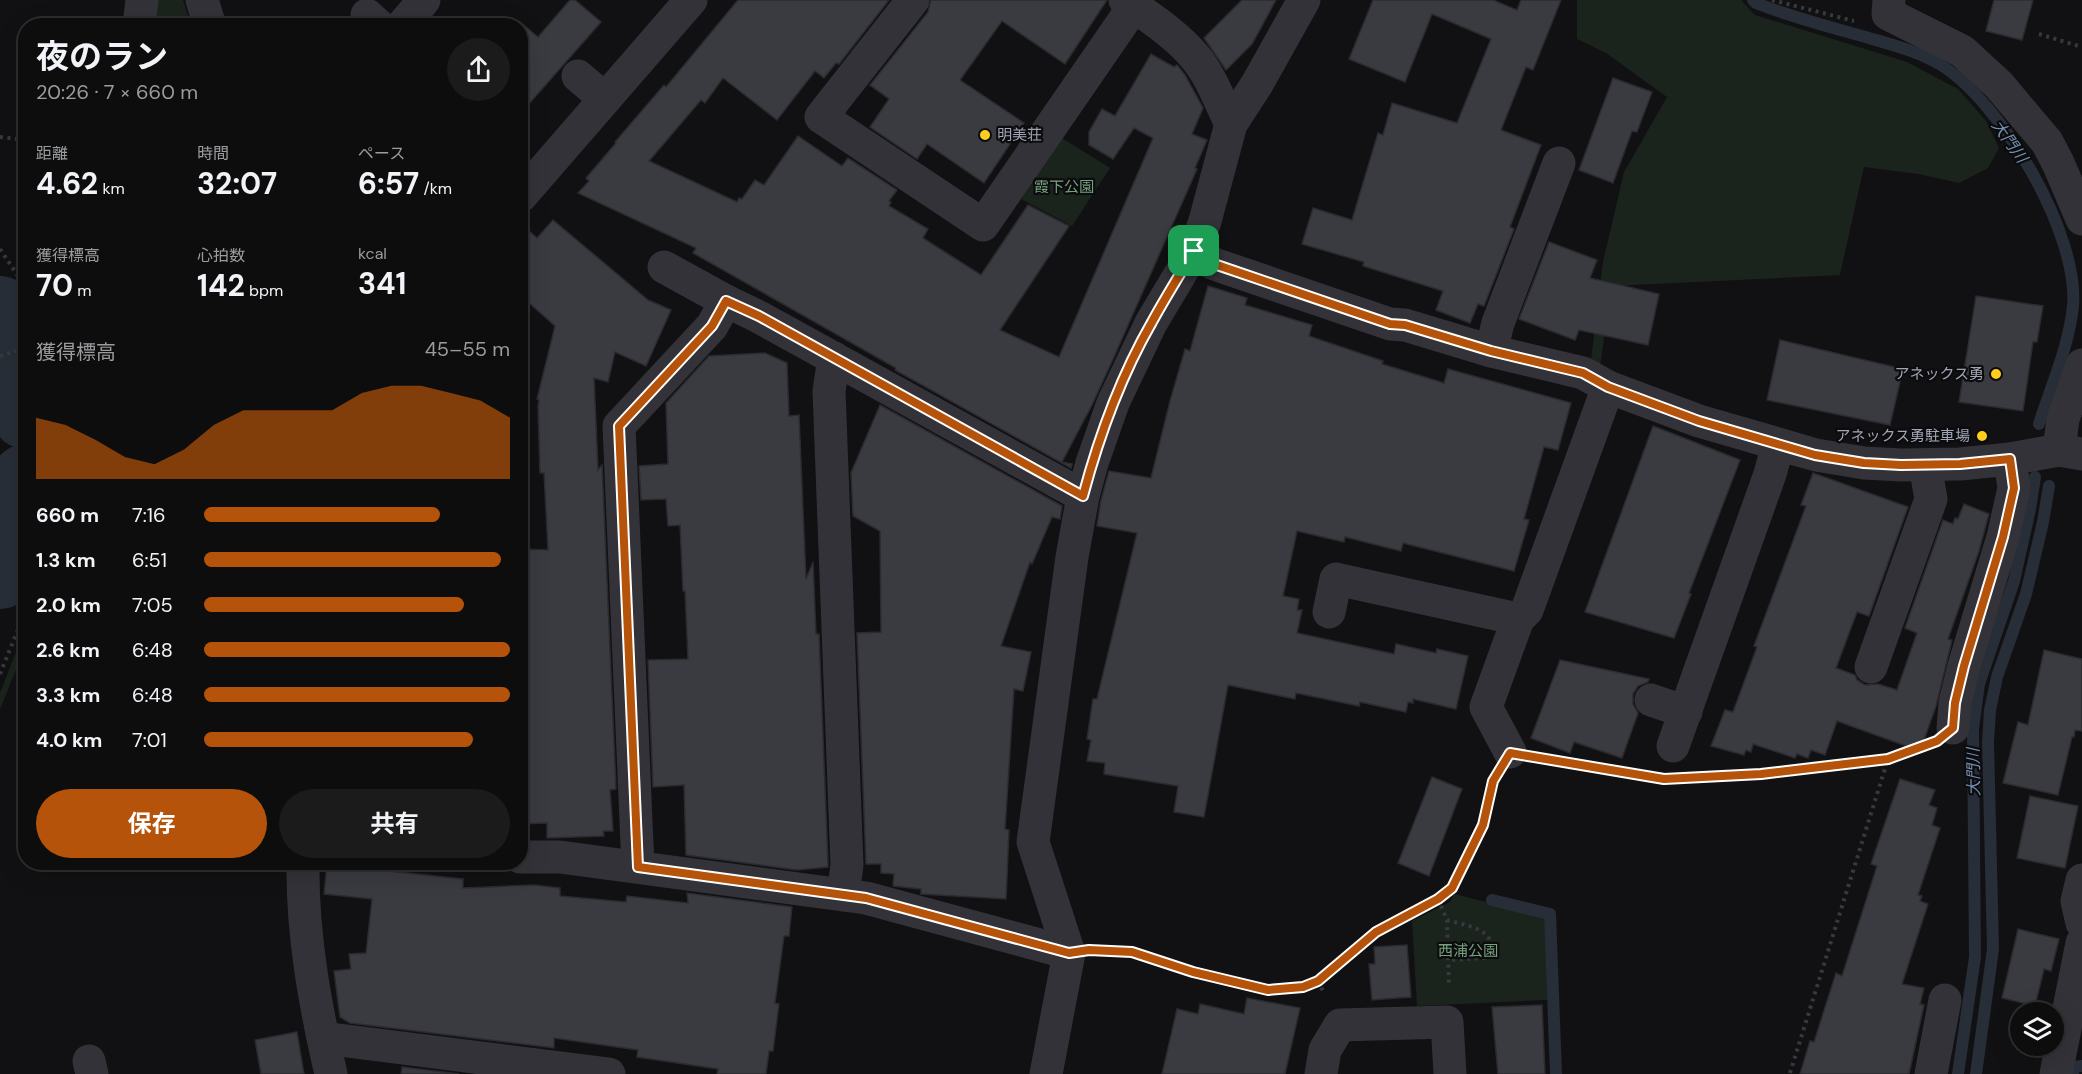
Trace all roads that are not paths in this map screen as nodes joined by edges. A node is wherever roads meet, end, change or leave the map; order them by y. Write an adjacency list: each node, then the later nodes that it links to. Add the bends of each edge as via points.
1 (142, 0): 9 (street)
2 (202, 0): 10 (street)
3 (424, 0): 11 (street)
4 (691, 0): 13 (street)
5 (913, 0): 7 (street, via 821,117 983,225)
6 (1304, 0): 14 (street)
7 (1130, 3): 14 (street, via 1196,58)
8 (1888, 7): 17 (street, via 1962,51 1999,85 2047,142)
9 (140, 18)
10 (208, 18)
11 (409, 18)
12 (578, 76): 13 (street)
13 (605, 99): 16 (street)
14 (1231, 124): 18 (street)
15 (1559, 163): 21 (street, via 1554,206 1498,323)
16 (528, 188)
17 (2082, 219)
18 (1194, 251): 21 (street, via 1214,264 1339,308); 29 (street, via 1151,323 1113,403)
19 (664, 267): 20 (street)
20 (726, 301): 22 (street); 39 (street, via 712,326 619,426)
21 (1491, 351): 24 (street, via 1583,373)
22 (834, 358): 29 (street); 42 (street, via 829,391 847,865)
23 (2082, 365): 26 (street, via 2063,420)
24 (1608, 387): 25 (street); 31 (street, via 1527,610)
25 (1778, 445): 28 (street, via 1864,463); 34 (street)
26 (2071, 452): 27 (street)
27 (2010, 459): 28 (street); 35 (street, via 2012,498 1964,666)
28 (1926, 465): 32 (street, via 1931,499)
29 (1083, 496): 45 (street, via 1033,842)
30 (1329, 612): 31 (street, via 1336,579)
31 (1518, 618): 37 (street, via 1486,706)
32 (1871, 667)
33 (1651, 700): 34 (street)
34 (1686, 712): 36 (street)
35 (1953, 728)
36 (1673, 746)
37 (1510, 753)
38 (528, 857): 39 (street)
39 (638, 867): 42 (street)
40 (303, 870): 47 (street, via 307,938)
41 (2082, 880): 43 (street, via 2078,901)
42 (843, 895): 45 (street)
43 (2082, 923)
44 (2082, 943): 54 (street)
45 (1069, 953): 50 (street)
46 (1945, 1000): 53 (street)
47 (323, 1038): 48 (street); 49 (street)
48 (332, 1074)
49 (608, 1074)
50 (1046, 1074)
51 (1321, 1074): 52 (street, via 1334,1013 1447,1022)
52 (1450, 1074)
53 (1931, 1074)
54 (2056, 1074)

